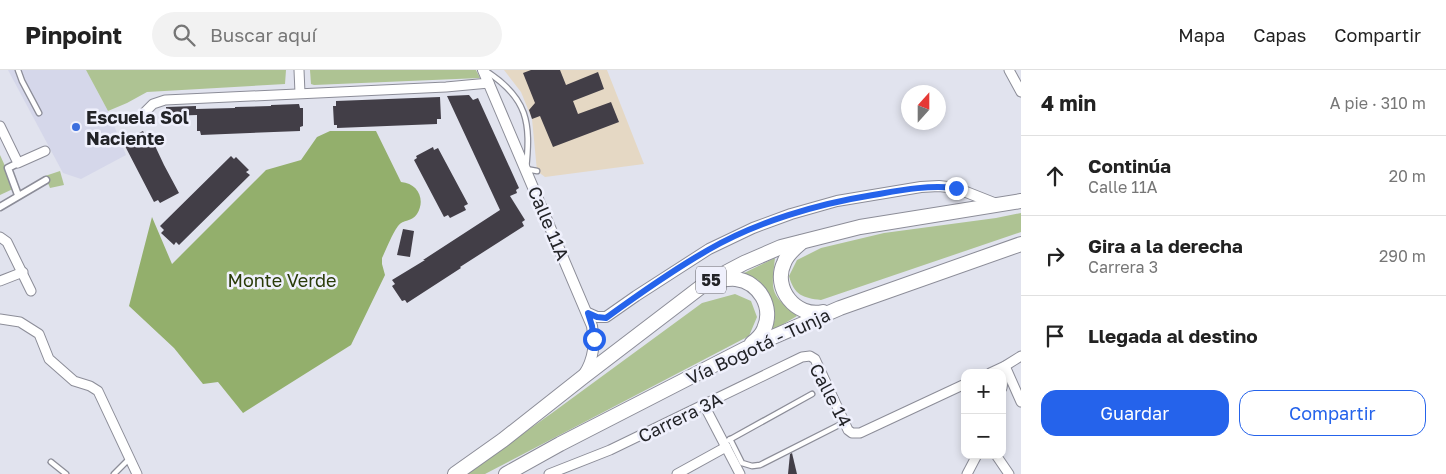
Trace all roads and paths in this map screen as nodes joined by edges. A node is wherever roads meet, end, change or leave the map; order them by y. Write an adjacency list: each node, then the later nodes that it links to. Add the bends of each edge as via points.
1 (18, 70): 8 (lane)
2 (299, 70): 7 (street)
3 (484, 70): 5 (street, Calle 11A); 14 (lane, via 507,85 524,112 528,148)
4 (1009, 70): 6 (street)
5 (489, 83): 7 (street); 14 (street, Calle 11A)
6 (1021, 92)
7 (300, 93): 9 (street, via 183,103 165,100 153,104)
8 (39, 113)
9 (144, 113)
10 (0, 126): 11 (street)
11 (3, 141): 13 (street)
12 (45, 151): 13 (street)
13 (18, 163): 17 (street, via 8,168)
14 (526, 170): 15 (lane); 29 (street, Calle 11A)
15 (537, 171)
16 (46, 180): 17 (street)
17 (18, 195): 20 (street)
18 (1021, 201): 19 (highway, 55)
19 (999, 205): 22 (highway, 55, via 868,226); 29 (street, via 956,188 939,186 837,201 753,228 708,249 606,318)
20 (0, 207)
21 (2, 241): 24 (street)
22 (802, 242): 26 (highway, 55, via 781,247); 28 (highway, via 791,252 780,275 787,298 808,312)
23 (1021, 244): 28 (highway, Vía Bogotá - Tunja)
24 (22, 272): 25 (street); 27 (street)
25 (0, 281)
26 (706, 283): 31 (highway, via 735,278 759,290 766,302 768,316 764,329); 37 (highway, 55)
27 (32, 291)
28 (840, 308): 31 (highway, Vía Bogotá - Tunja)
29 (588, 313): 37 (street, Calle 11A, via 593,353)
30 (0, 319): 44 (street, via 20,322 39,334 49,359 74,381 98,391)
31 (745, 349): 52 (highway, Vía Bogotá - Tunja)
32 (810, 356): 41 (street, Carrera 3A); 42 (street, Calle 14, via 815,360)
33 (1021, 356): 34 (street)
34 (1005, 366): 35 (street); 36 (street); 40 (street)
35 (999, 369)
36 (1005, 369)
37 (583, 377): 51 (highway, 55)
38 (961, 386): 42 (street, Calle 14, via 860,433 852,433)
39 (812, 394): 43 (lane)
40 (1021, 402)
41 (704, 405): 43 (street); 53 (street, Carrera 3A, via 610,450)
42 (844, 422): 43 (lane, via 760,465 746,466)
43 (726, 443): 54 (street); 55 (street)
44 (130, 458): 49 (lane); 50 (street)
45 (975, 459): 56 (street)
46 (999, 459): 57 (street)
47 (51, 462): 48 (lane)
48 (66, 474)
49 (114, 474)
50 (137, 474)
51 (455, 474)
52 (506, 474)
53 (549, 474)
54 (677, 474)
55 (740, 474)
56 (967, 474)
57 (1009, 474)

